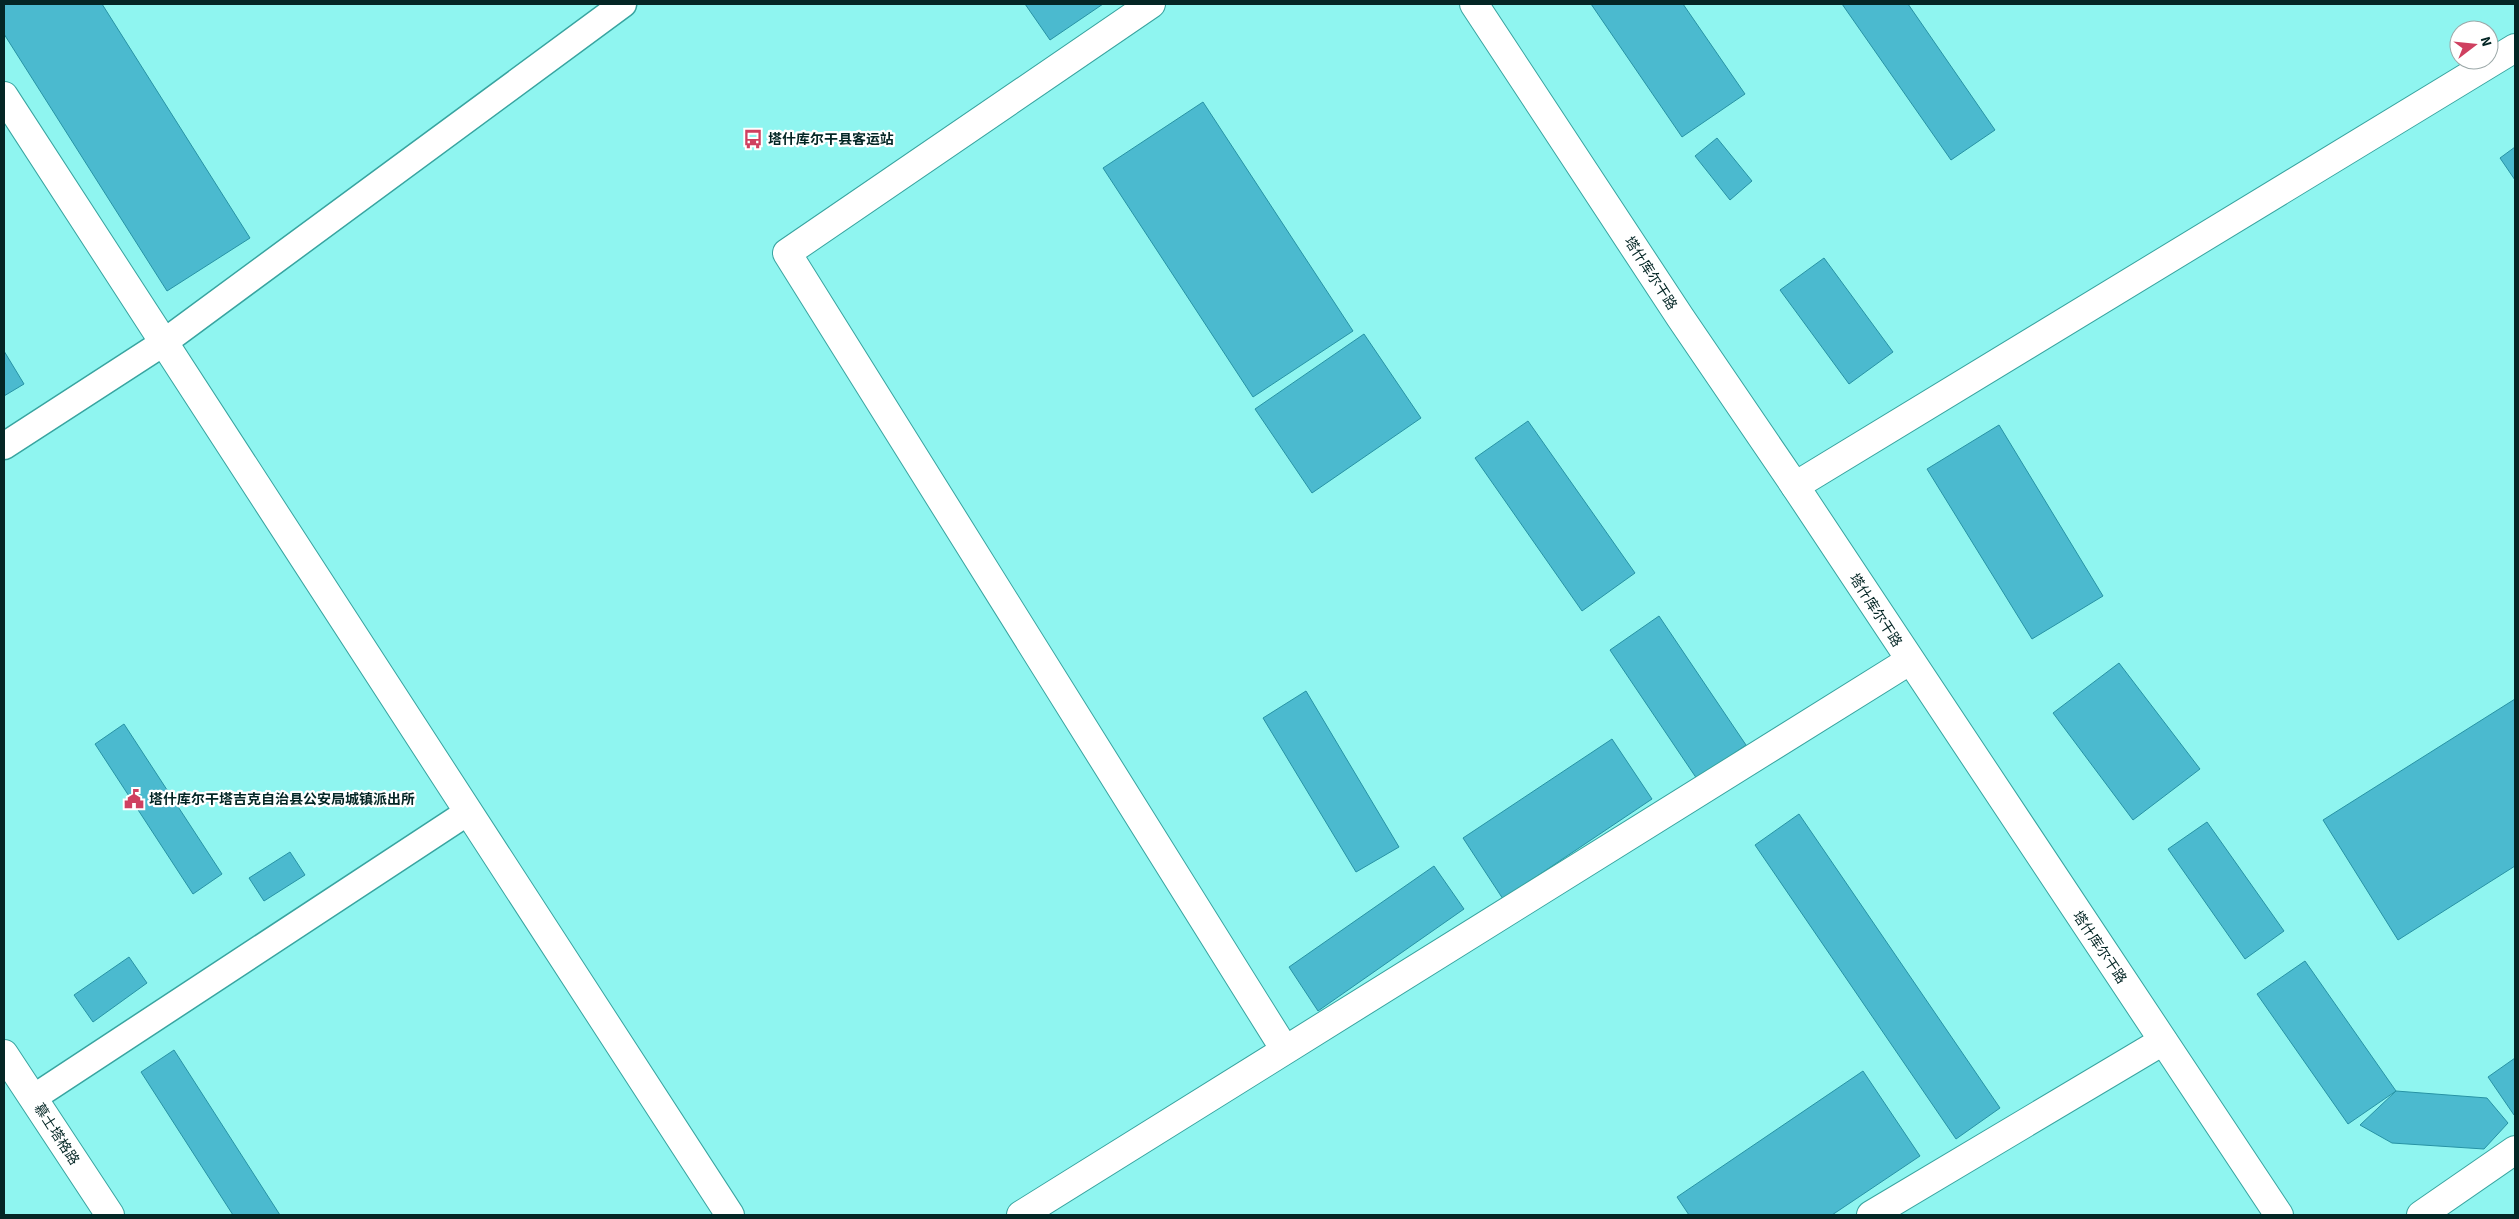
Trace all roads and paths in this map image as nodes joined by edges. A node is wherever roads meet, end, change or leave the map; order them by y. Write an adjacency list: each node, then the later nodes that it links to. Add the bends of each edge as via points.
1 (622, 4): 6 (lane)
2 (1151, 4): 12 (street, via 787,252)
3 (1474, 4): 8 (street, 塔什库尔干路)
4 (2515, 48): 8 (street)
5 (4, 96): 6 (street)
6 (163, 342): 7 (lane); 10 (street)
7 (4, 446)
8 (1795, 486): 9 (street, 塔什库尔干路)
9 (1909, 661): 11 (street, 塔什库尔干路); 12 (street)
10 (468, 812): 14 (lane); 18 (street)
11 (2163, 1042): 20 (street); 21 (street, 塔什库尔干路)
12 (1285, 1050): 19 (street)
13 (4, 1054): 14 (street, 慕士塔格路)
14 (33, 1098): 17 (street, 慕士塔格路)
15 (2515, 1150): 16 (street)
16 (2429, 1210)
17 (110, 1215)
18 (730, 1215)
19 (1021, 1215)
20 (1871, 1215)
21 (2279, 1215)

